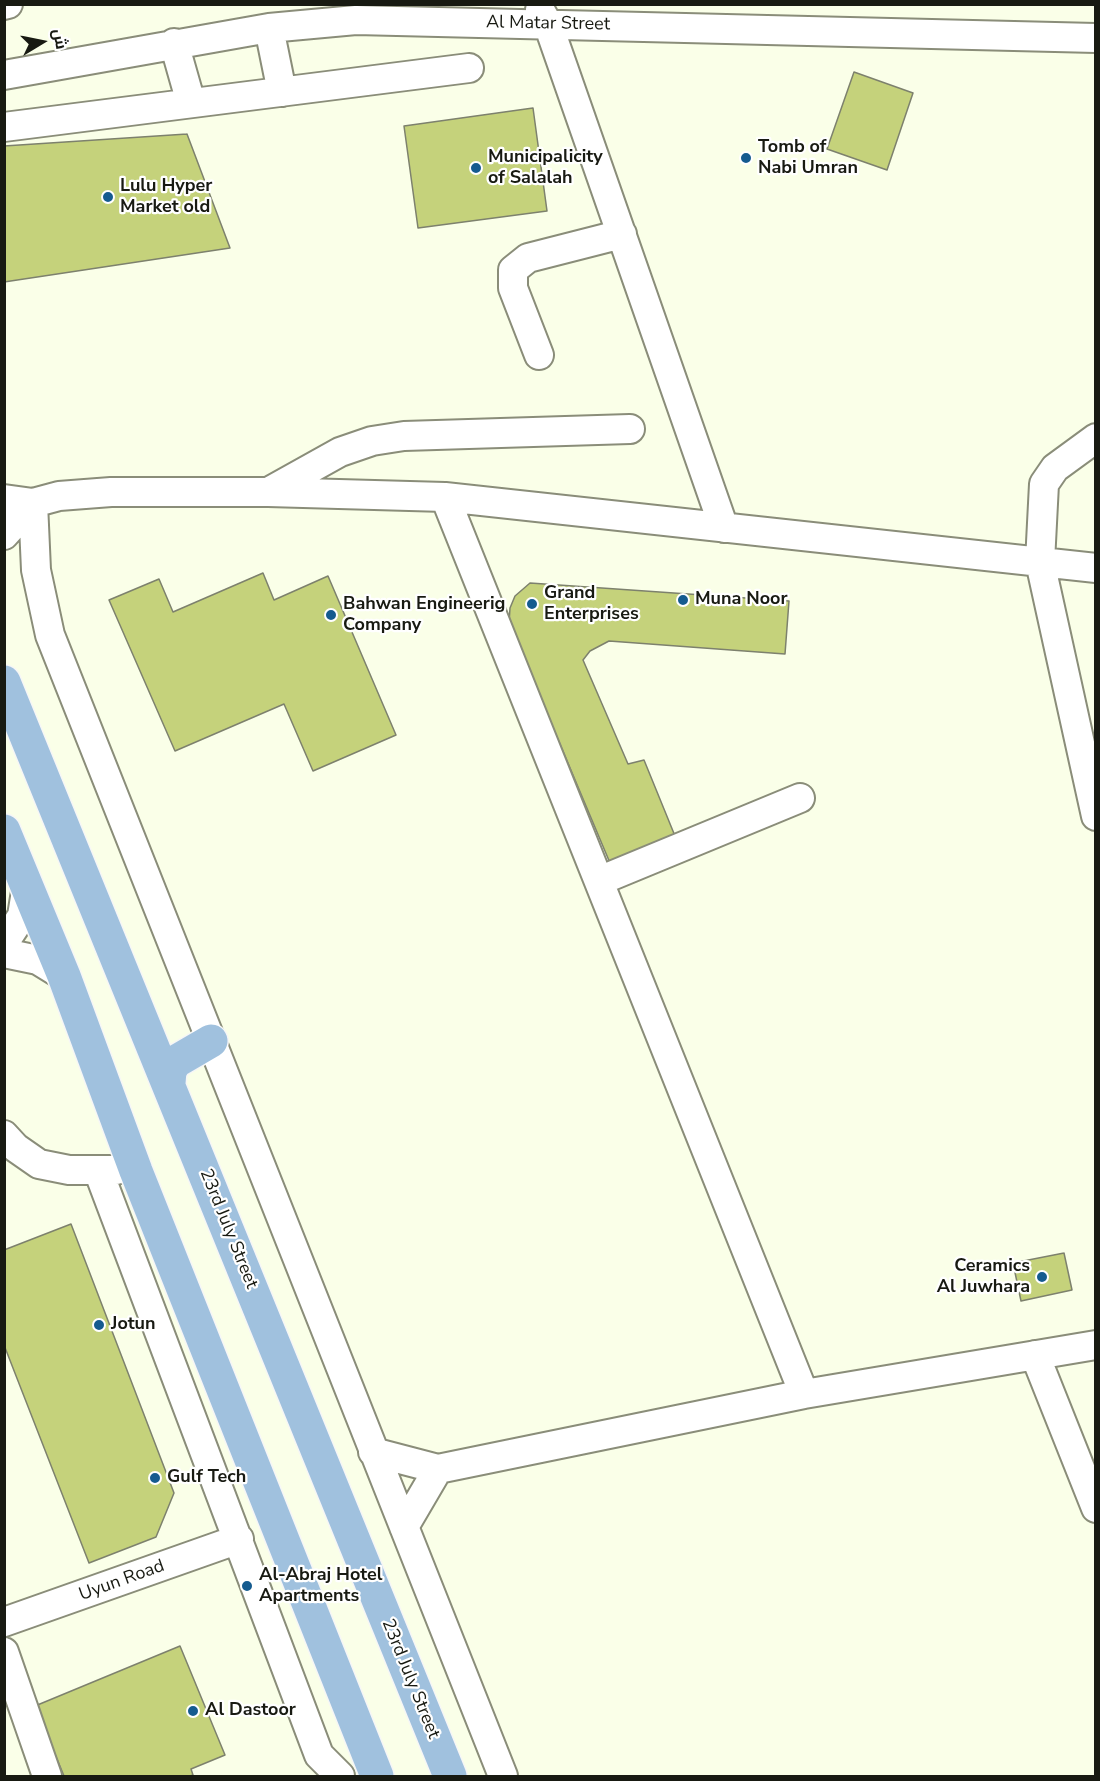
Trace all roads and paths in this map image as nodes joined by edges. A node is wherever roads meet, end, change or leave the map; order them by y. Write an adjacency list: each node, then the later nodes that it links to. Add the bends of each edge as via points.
1 (544, 14): 2 (street, Al Matar Street); 3 (street, Al Matar Street); 10 (street)
2 (269, 27): 4 (street, Al Matar Street); 7 (street)
3 (1095, 38)
4 (174, 43): 6 (street, Al Matar Street); 8 (street)
5 (469, 68): 7 (street)
6 (4, 75)
7 (282, 92): 8 (street)
8 (191, 103): 9 (street)
9 (4, 127)
10 (621, 234): 11 (street, via 528,258 513,270 513,288); 18 (street)
11 (539, 356)
12 (630, 429): 14 (street, via 382,439 340,452)
13 (1095, 438): 20 (street, via 1054,468 1044,484)
14 (268, 492): 15 (street); 17 (street, via 111,492 59,496)
15 (445, 497): 18 (street); 26 (street)
16 (4, 500): 17 (street)
17 (33, 503): 19 (street); 31 (street, via 36,570 50,635)
18 (724, 528): 20 (street)
19 (4, 535)
20 (1040, 562): 21 (street); 24 (street)
21 (1095, 568)
22 (4, 682): 32 (main road, 23rd July Street)
23 (800, 798): 26 (street)
24 (1095, 816)
25 (4, 831): 27 (main road)
26 (599, 881): 38 (street)
27 (27, 885): 28 (street, via 22,916); 30 (main road)
28 (4, 943)
29 (4, 953): 30 (street, via 38,960)
30 (64, 976): 35 (main road)
31 (211, 1041): 32 (main road, via 175,1062); 39 (street)
32 (169, 1083): 49 (main road, 23rd July Street)
33 (4, 1135): 34 (street, via 39,1164)
34 (98, 1170): 35 (street); 43 (street)
35 (136, 1171): 48 (main road)
36 (1095, 1345): 37 (street)
37 (1035, 1355): 38 (street); 41 (street)
38 (804, 1394): 40 (street)
39 (373, 1452): 40 (street); 42 (street)
40 (438, 1469): 42 (street)
41 (1095, 1508)
42 (404, 1527): 50 (street)
43 (239, 1539): 44 (street, Uyun Road); 47 (street, via 319,1755)
44 (4, 1622)
45 (4, 1652): 46 (street)
46 (47, 1776)
47 (340, 1776)
48 (377, 1776)
49 (450, 1776)
50 (503, 1776)

